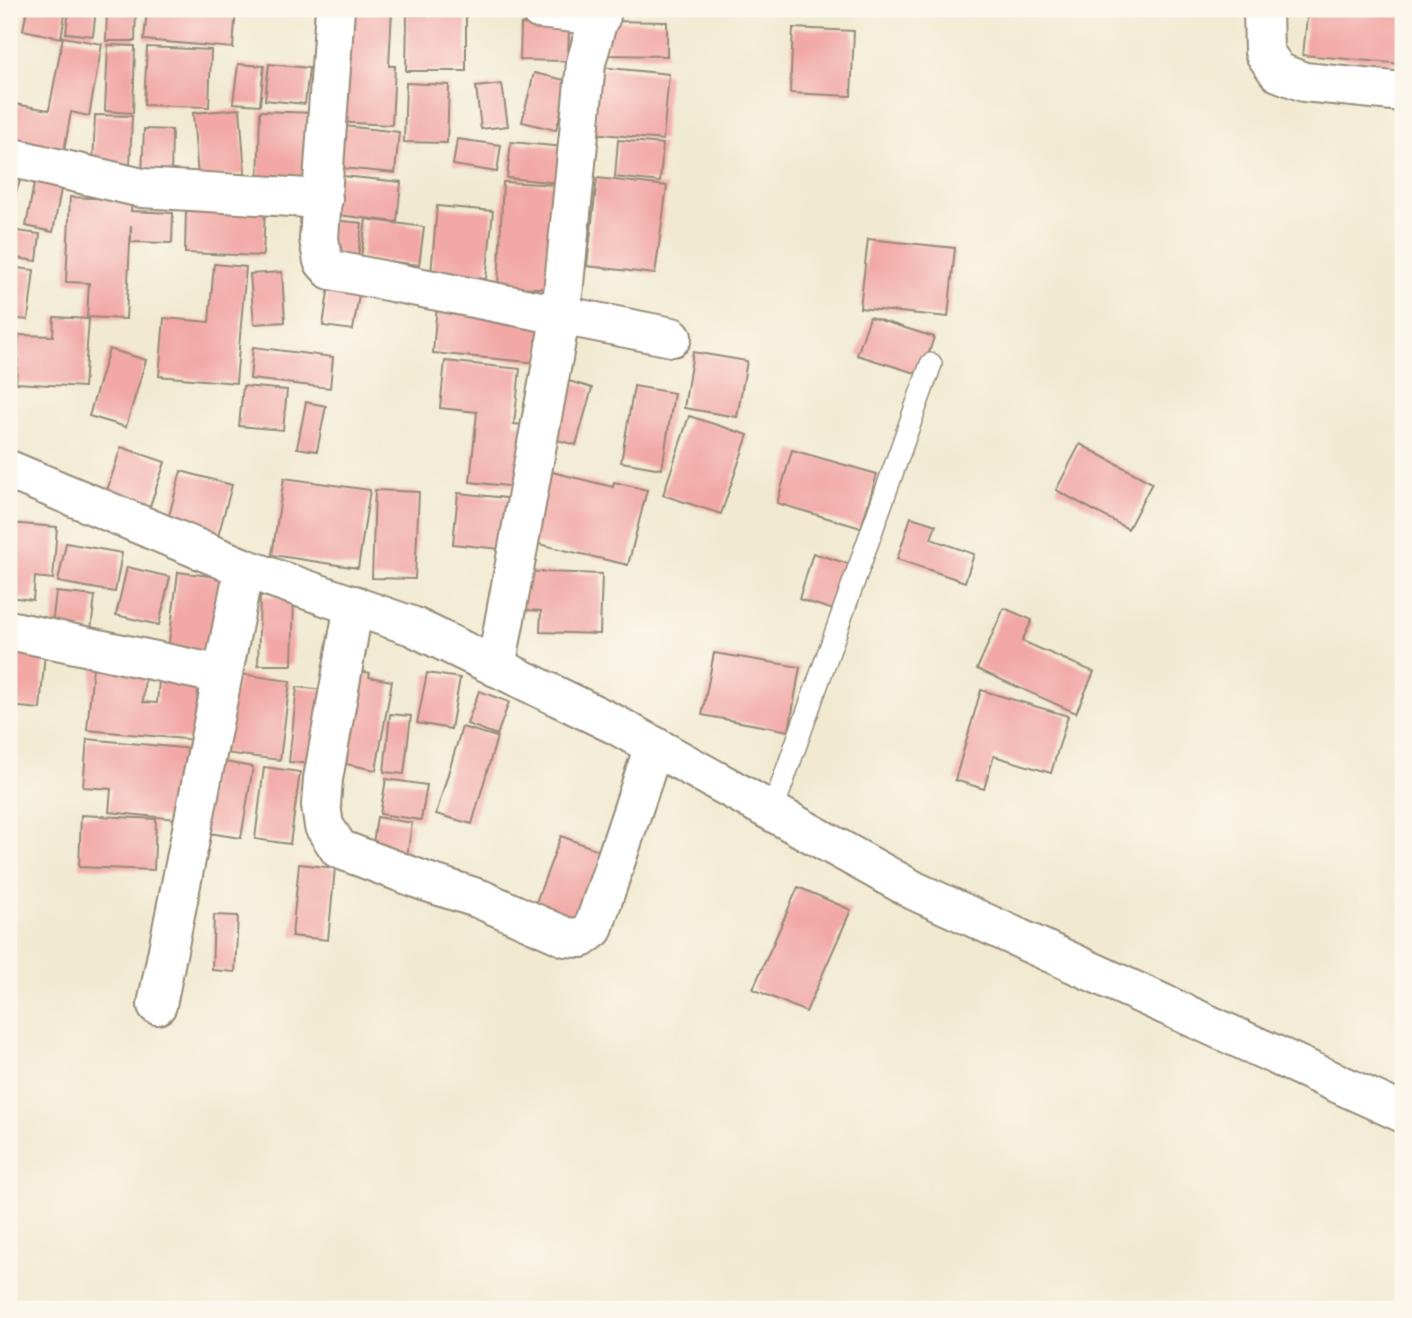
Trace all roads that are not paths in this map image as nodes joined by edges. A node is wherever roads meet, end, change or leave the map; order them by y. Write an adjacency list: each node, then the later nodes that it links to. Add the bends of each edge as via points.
1 (335, 9): 7 (street)
2 (539, 9): 4 (street)
3 (1264, 9): 5 (street, via 1264,52 1278,72 1304,82)
4 (601, 13): 8 (street, via 586,63)
5 (1403, 92)
6 (9, 157): 7 (street, via 142,187)
7 (323, 200): 8 (street, via 320,239 323,261 331,270)
8 (561, 314): 9 (street); 15 (street)
9 (672, 337)
10 (931, 364): 18 (lane)
11 (9, 470): 12 (street)
12 (244, 568): 13 (street); 16 (street)
13 (354, 605): 15 (street, via 412,626); 17 (street, via 321,805 324,826 339,849 480,899 566,937 581,938 593,929)
14 (9, 630): 16 (street)
15 (496, 667): 17 (street)
16 (222, 675): 19 (street)
17 (654, 746): 18 (street)
18 (772, 812): 20 (street, via 915,891)
19 (157, 1005)
20 (1403, 1113)

